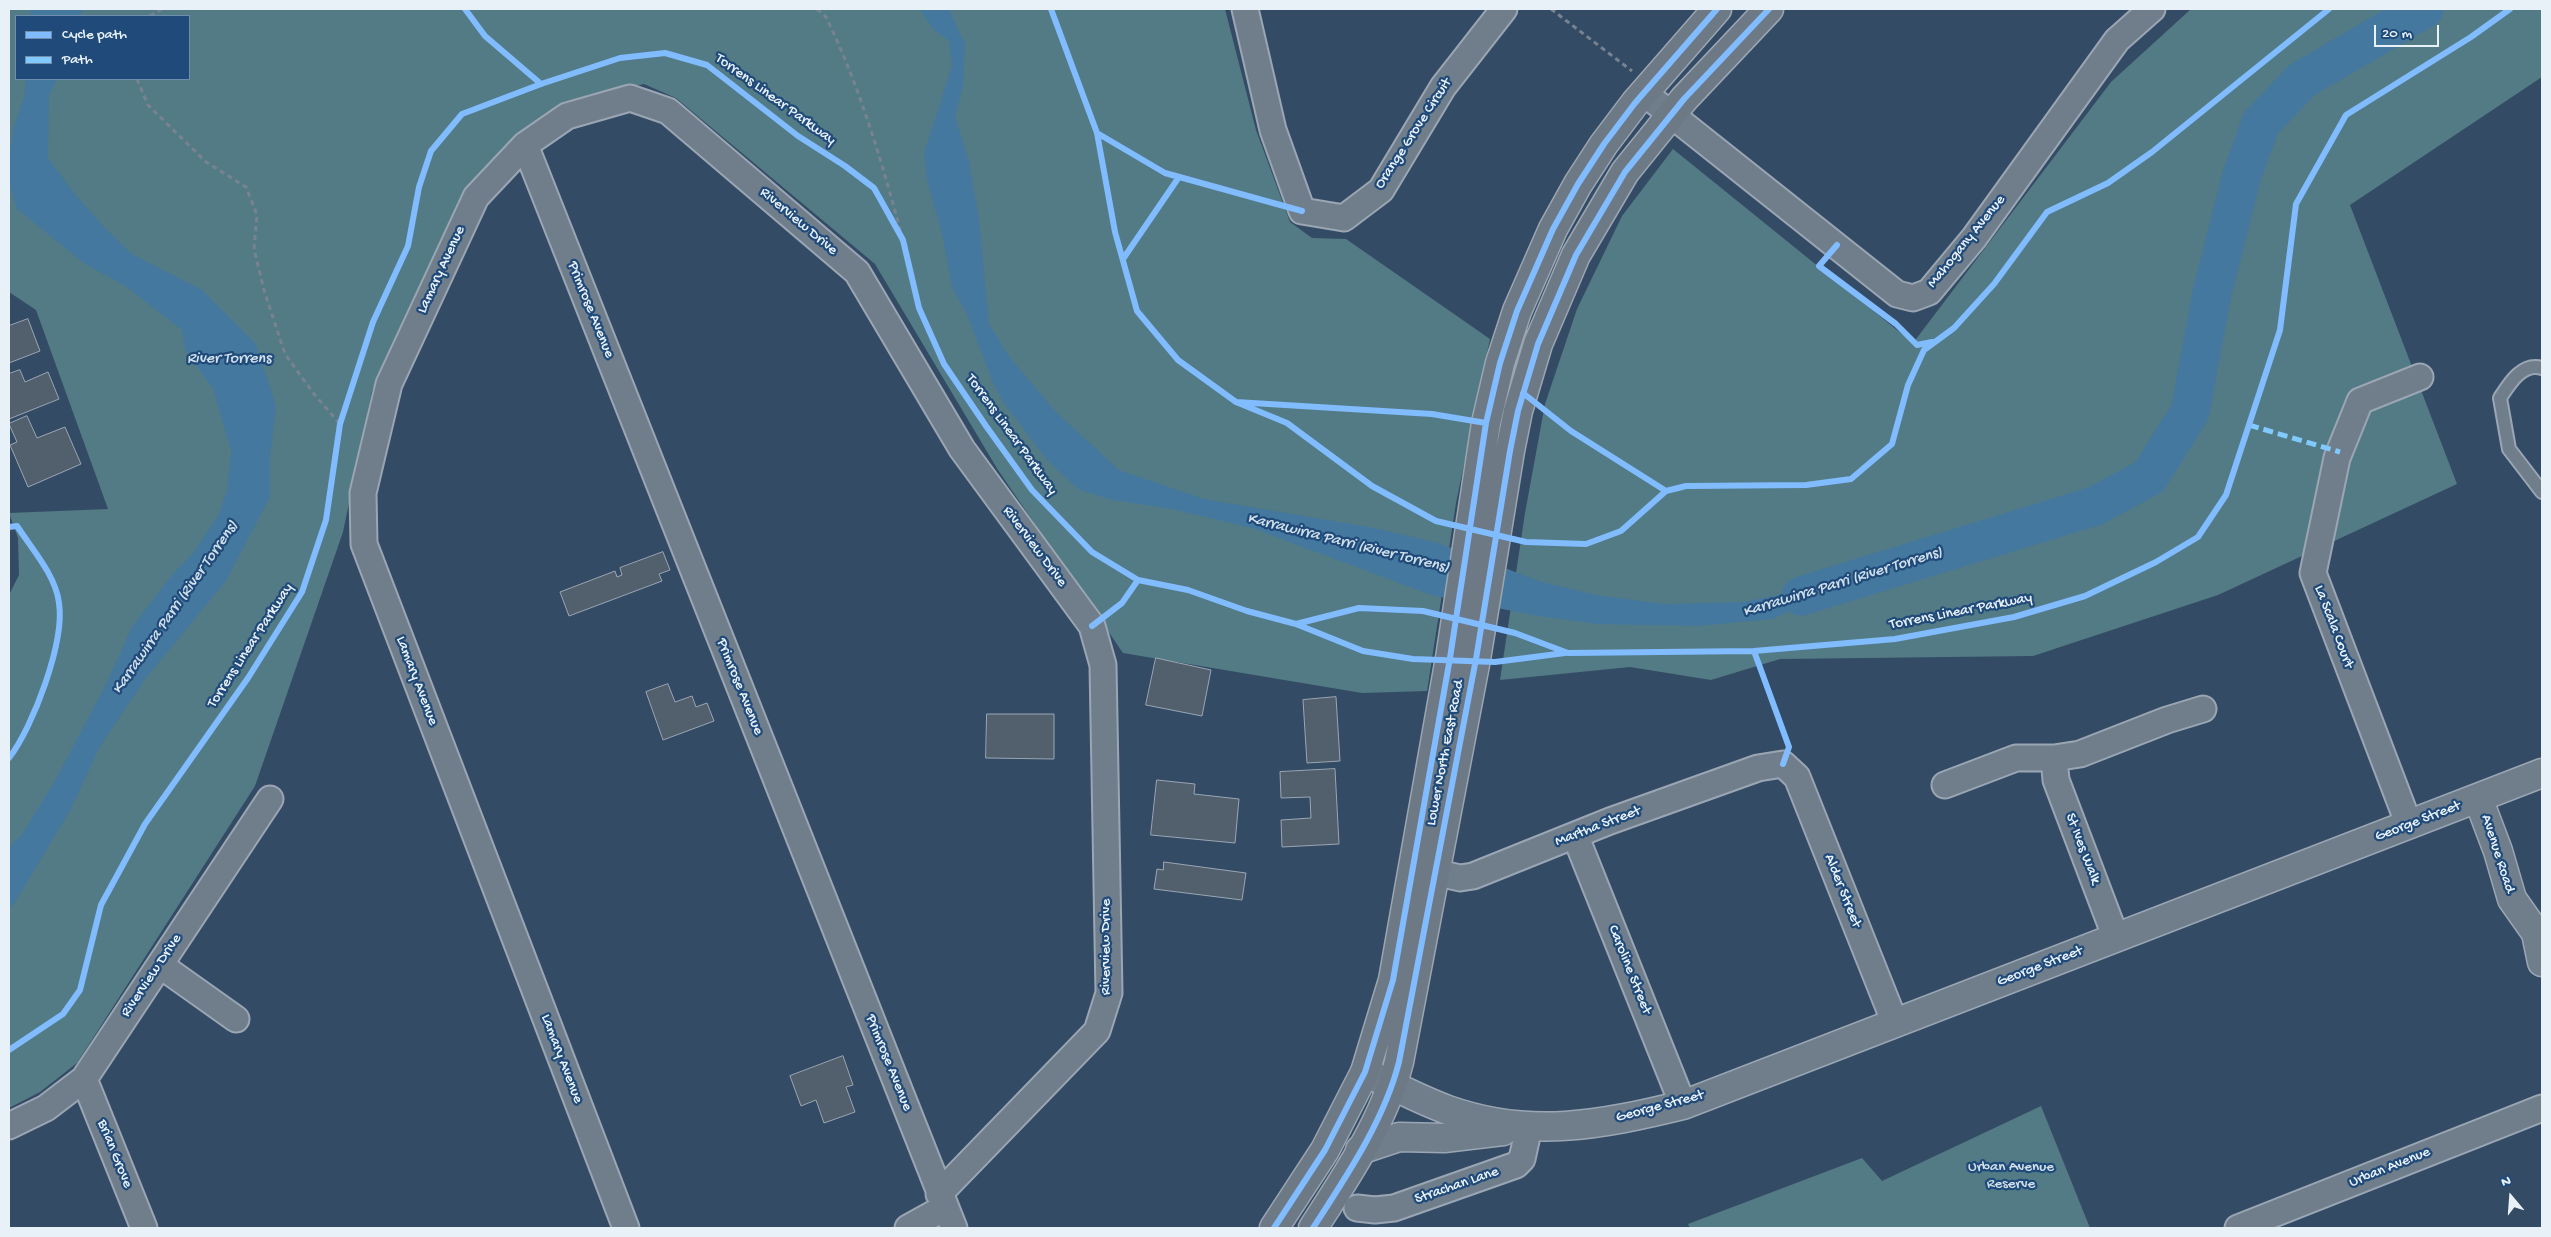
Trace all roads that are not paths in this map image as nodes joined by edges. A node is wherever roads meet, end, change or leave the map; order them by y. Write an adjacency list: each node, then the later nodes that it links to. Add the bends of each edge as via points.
1 (1245, 9): 2 (street, Orange Grove Circuit, via 1273,130 1302,211 1344,218 1381,190 1443,87)
2 (1504, 9)
3 (1717, 9): 6 (main road, Lower North East Road)
4 (1769, 9): 7 (main road, Lower North East Road)
5 (2152, 9): 7 (street, Mahogany Avenue, via 2117,40 1974,238 1929,292 1913,298 1897,294)
6 (1639, 83): 7 (street, Mahogany Avenue); 12 (main road, Lower North East Road, via 1578,184 1534,269 1498,371 1478,480)
7 (1670, 116): 12 (main road, Lower North East Road, via 1609,196 1560,288 1528,374 1503,493)
8 (525, 145): 37 (street, Primrose Avenue); 37 (street, Riverview Drive, via 567,116 630,98 668,111 805,227 857,272 962,449 1092,626 1103,665 1109,992 1097,1031); 39 (street, Lamary Avenue, via 476,198 389,384 363,493 364,544)
9 (2542, 368): 11 (lane, via 2516,374 2500,398 2509,449)
10 (2420, 377): 20 (street, La Scala Court, via 2360,401 2337,458 2313,573)
11 (2542, 492)
12 (1466, 638): 22 (main road, Lower North East Road)
13 (2203, 708): 14 (street, via 2080,754)
14 (2054, 758): 17 (street, via 2016,758); 23 (street, St Ives Walk, via 2056,780)
15 (1784, 764): 21 (street, Martha Street, via 1758,768); 27 (street, Alder Street, via 1797,777)
16 (2542, 773): 18 (street, George Street)
17 (1945, 784)
18 (2478, 798): 20 (street, George Street); 24 (street, Avenue Road, via 2512,899 2536,933)
19 (270, 799): 25 (street, Riverview Drive)
20 (2409, 825): 23 (street, George Street)
21 (1575, 836): 22 (street, Martha Street, via 1466,878); 31 (street, Caroline Street)
22 (1424, 870): 28 (main road, Lower North East Road); 30 (main road, Lower North East Road)
23 (2116, 938): 27 (street, George Street)
24 (2542, 962)
25 (160, 965): 26 (street); 29 (street, Riverview Drive)
26 (236, 1019)
27 (1895, 1023): 31 (street, George Street)
28 (1365, 1072): 30 (street, George Street); 41 (main road, Lower North East Road, via 1325,1150)
29 (84, 1079): 33 (street, Riverview Drive, via 46,1108); 38 (street, Brian Grove)
30 (1393, 1085): 34 (street, George Street, via 1447,1110); 35 (main road, Lower North East Road)
31 (1683, 1105): 34 (street, George Street, via 1597,1124)
32 (2542, 1108): 43 (street, Urban Avenue)
33 (9, 1126)
34 (1529, 1127): 35 (street, George Street, via 1444,1138 1399,1137); 36 (street, Strachan Lane, via 1522,1159 1516,1165 1394,1208)
35 (1360, 1150): 42 (main road, Lower North East Road)
36 (1357, 1208)
37 (946, 1210): 40 (street, Riverview Drive)
38 (144, 1228)
39 (626, 1228)
40 (908, 1228)
41 (1274, 1228)
42 (1313, 1228)
43 (2238, 1228)

